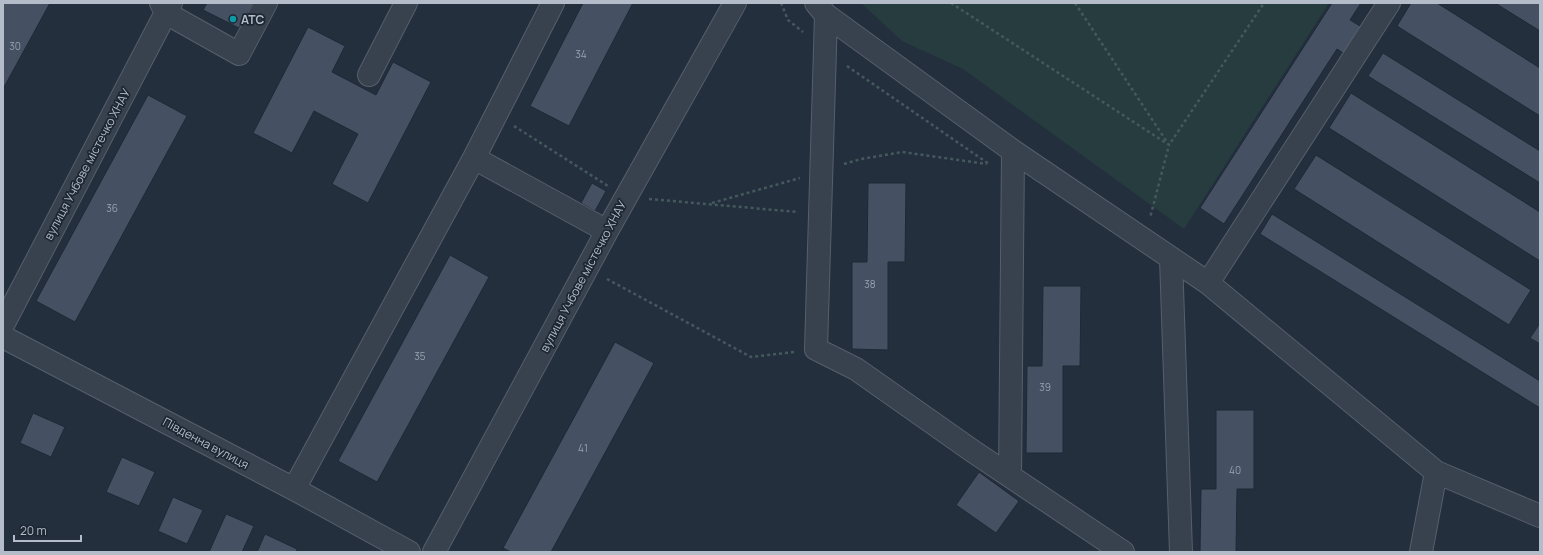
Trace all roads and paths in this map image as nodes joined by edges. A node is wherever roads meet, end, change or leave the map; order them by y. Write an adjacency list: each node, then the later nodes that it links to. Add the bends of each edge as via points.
1 (266, 3): 10 (street, via 239,54)
2 (406, 3): 13 (street)
3 (553, 3): 14 (street)
4 (735, 3): 21 (street, вулиця Учбове містечко ХНАУ)
5 (781, 3): 12 (path, via 788,20)
6 (951, 3): 15 (path)
7 (1075, 3): 15 (path)
8 (1264, 3): 15 (path)
9 (1389, 3): 28 (street)
10 (166, 6): 29 (street, вулиця Учбове містечко ХНАУ)
11 (821, 9): 12 (street); 16 (street)
12 (825, 51): 18 (path); 20 (street)
13 (370, 75)
14 (496, 114): 17 (street); 21 (path)
15 (1169, 145): 25 (path)
16 (1013, 151): 25 (street); 33 (street)
17 (474, 158): 24 (street); 34 (street)
18 (989, 164): 19 (path); 20 (path, via 902,152 862,159)
19 (995, 168)
20 (822, 172): 22 (path); 23 (street)
21 (626, 197): 22 (path); 24 (street, вулиця Учбове містечко ХНАУ)
22 (710, 204): 23 (path)
23 (820, 214): 31 (street)
24 (607, 231): 27 (street, вулиця Учбове містечко ХНАУ)
25 (1144, 240): 26 (street)
26 (1171, 258): 28 (street); 39 (street)
27 (587, 268): 31 (path, via 751,357); 37 (street, вулиця Учбове містечко ХНАУ)
28 (1208, 283): 32 (street)
29 (3, 325)
30 (3, 337): 34 (street, Південна вулиця)
31 (816, 349): 33 (street, via 856,369)
32 (1436, 472): 35 (street); 40 (street)
33 (1010, 476): 38 (street)
34 (294, 489): 36 (street, Південна вулиця)
35 (1540, 516)
36 (409, 552)
37 (434, 552)
38 (1123, 552)
39 (1181, 552)
40 (1421, 552)

